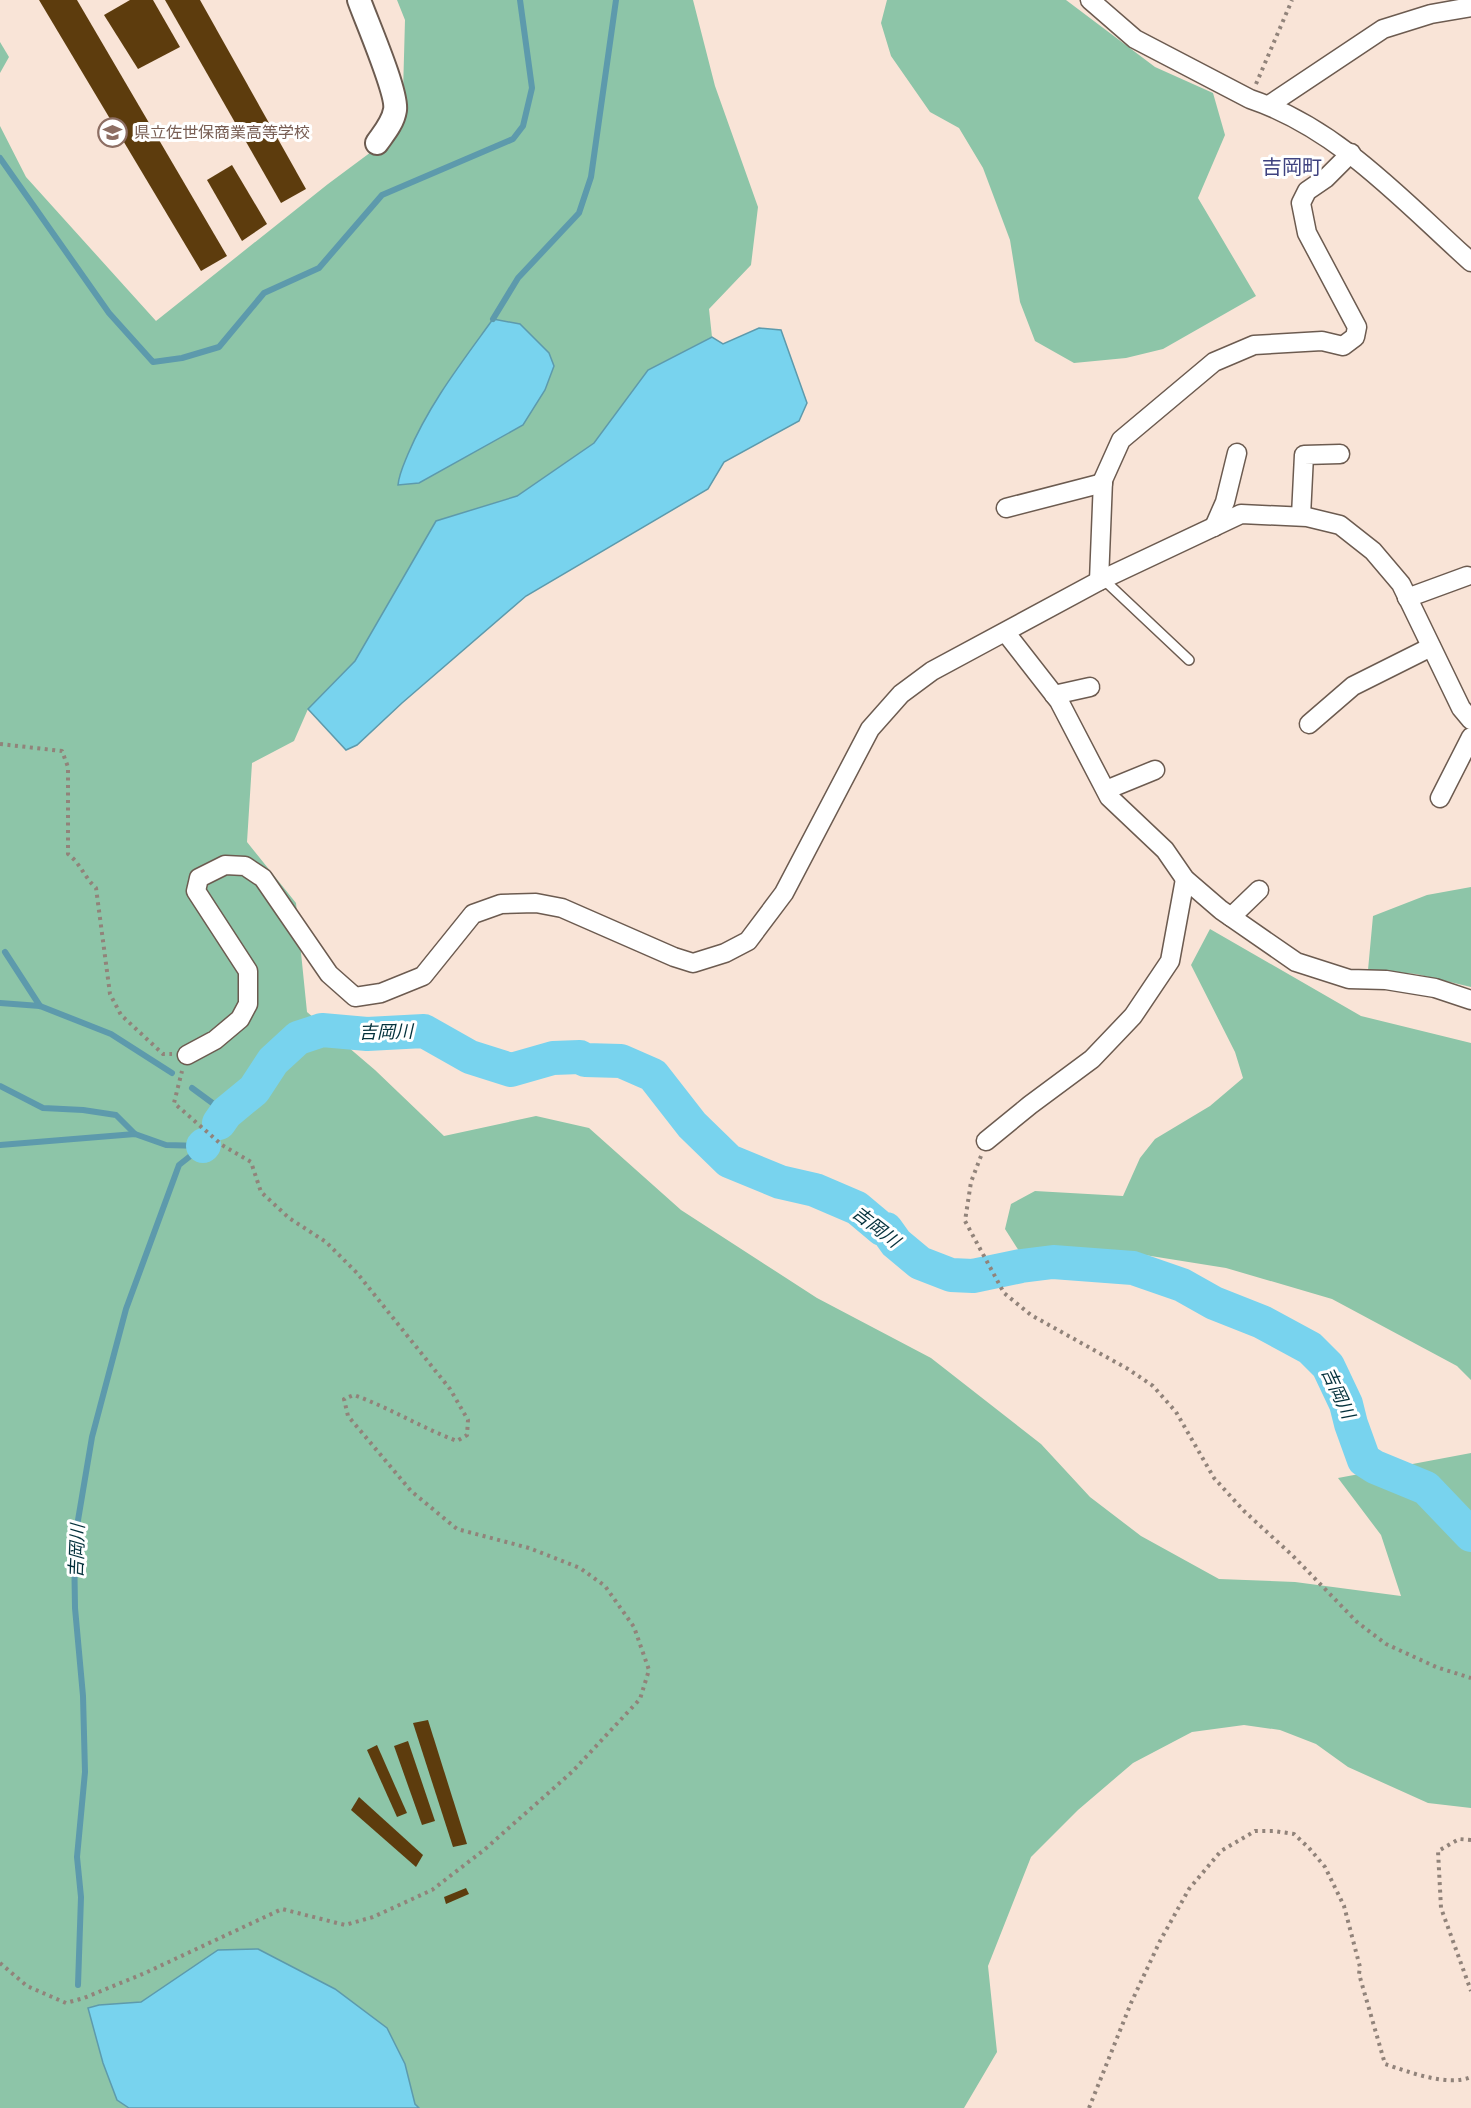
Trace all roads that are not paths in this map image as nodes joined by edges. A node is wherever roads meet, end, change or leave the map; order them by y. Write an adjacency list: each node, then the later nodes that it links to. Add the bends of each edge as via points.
1 (359, 0): 5 (street, via 396,108)
2 (1090, 0): 4 (street, via 1135,39 1250,99)
3 (1471, 7): 4 (street, via 1383,29)
4 (1269, 105): 6 (street)
5 (377, 143)
6 (1351, 153): 7 (street); 10 (street, via 1307,191 1301,203 1307,233 1357,327 1355,337 1343,346 1322,341 1254,345 1214,362 1121,440)
7 (1471, 262)
8 (1237, 453): 13 (street, via 1225,502)
9 (1340, 454): 12 (street, via 1304,455)
10 (1103, 483): 11 (street); 15 (street)
11 (1006, 508)
12 (1301, 516): 13 (street, via 1241,514); 16 (street, via 1340,525 1373,551 1401,584)
13 (1214, 527): 15 (street)
14 (1467, 576): 16 (street)
15 (1101, 580): 17 (street); 19 (lane)
16 (1407, 598): 18 (street)
17 (1006, 633): 21 (street); 32 (street, via 932,671 901,694 870,729 784,893 748,941 725,953 693,963 562,908 536,903 501,904 473,914 423,976 381,993 355,997 329,974 262,878 245,866 225,865 199,878 196,891 248,971 248,1004 240,1019 215,1040)
18 (1431, 647): 22 (street, via 1461,708); 23 (street, via 1353,686)
19 (1189, 660)
20 (1090, 687): 21 (street)
21 (1054, 695): 26 (street)
22 (1471, 720)
23 (1309, 724)
24 (1471, 737): 27 (street)
25 (1155, 770): 26 (street)
26 (1106, 790): 28 (street, via 1165,850)
27 (1440, 798)
28 (1185, 879): 30 (street); 33 (street, via 1170,961 1133,1016 1092,1059)
29 (1259, 890): 30 (street)
30 (1231, 917): 31 (street, via 1296,962 1349,979 1435,988)
31 (1471, 1000)
32 (187, 1055)
33 (986, 1142)

